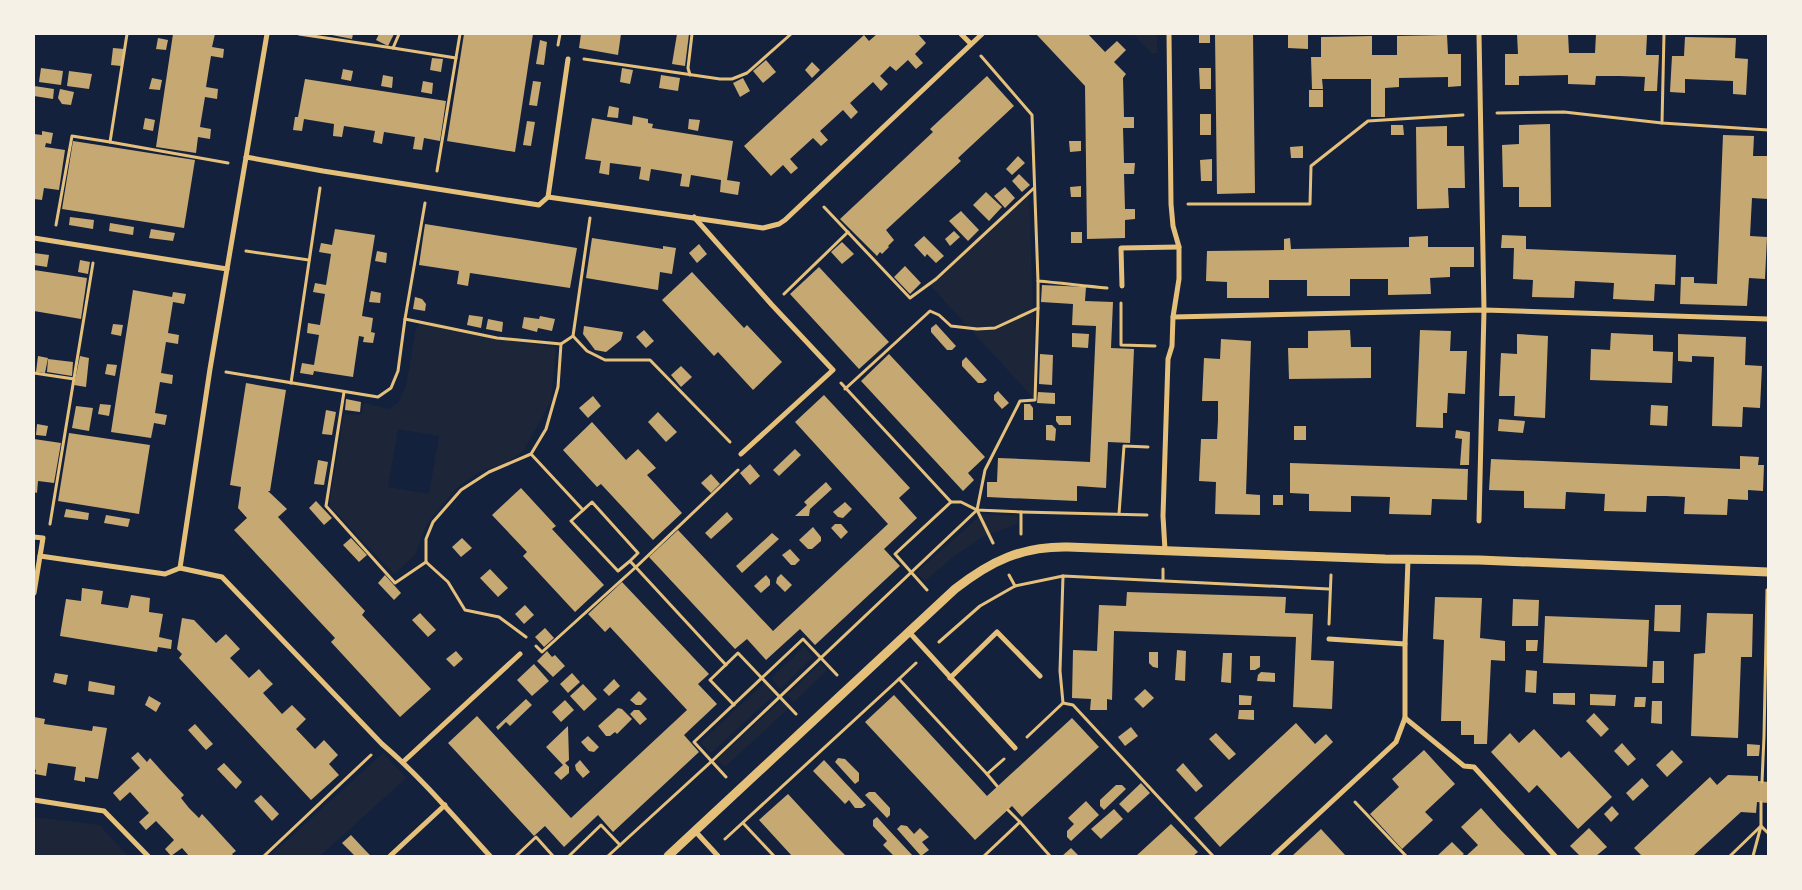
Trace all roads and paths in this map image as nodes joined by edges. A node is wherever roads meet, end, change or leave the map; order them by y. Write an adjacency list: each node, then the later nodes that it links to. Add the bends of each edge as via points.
1 (128, 34): 21 (path)
2 (267, 34): 22 (street)
3 (299, 34): 14 (path)
4 (399, 34): 14 (path)
5 (460, 34): 15 (path)
6 (692, 34): 17 (path)
7 (791, 34): 17 (path, via 746,73 732,79)
8 (961, 34): 13 (street)
9 (982, 34): 13 (street)
10 (1169, 34): 31 (street)
11 (1479, 34): 18 (street)
12 (1664, 34): 19 (path)
13 (970, 44): 26 (path, via 1032,115); 28 (street)
14 (393, 48): 15 (path)
15 (456, 58): 27 (path)
16 (568, 59): 17 (path); 29 (street)
17 (690, 75)
18 (1480, 114): 19 (path, via 1564,112); 31 (path, via 1368,121 1310,166 1310,204); 45 (street)
19 (1662, 123): 20 (path)
20 (1768, 130)
21 (110, 142): 23 (path); 35 (path, via 72,136)
22 (246, 157): 23 (street); 24 (street)
23 (244, 166): 38 (street)
24 (322, 171): 25 (street); 39 (path)
25 (428, 188): 27 (street); 47 (path)
26 (1034, 188): 33 (path, via 936,279 910,298); 41 (path)
27 (434, 189): 29 (street, via 539,205)
28 (812, 194): 32 (street, via 779,224 762,228); 33 (path)
29 (548, 196): 30 (street)
30 (593, 202): 32 (street); 49 (path)
31 (1172, 204): 36 (street, via 1173,226)
32 (694, 216): 43 (street)
33 (848, 232): 43 (path)
34 (34, 238): 35 (street)
35 (54, 241): 37 (street)
36 (1179, 247): 42 (street, via 1121,248); 46 (street, via 1179,279)
37 (96, 248): 40 (street); 54 (path)
38 (230, 249): 39 (path); 40 (street)
39 (309, 260): 55 (path)
40 (227, 269): 52 (street)
41 (1038, 281): 42 (path); 44 (path)
42 (1121, 288): 51 (path, via 1121,345)
43 (772, 305): 59 (street, via 833,370)
44 (1038, 308): 60 (path, via 995,328 977,329 951,326 930,311 845,389); 62 (path, via 1035,400 1020,402 985,470)
45 (1484, 310): 46 (street); 48 (street); 66 (street)
46 (1173, 317): 51 (street)
47 (405, 319): 50 (path, via 497,338); 56 (path, via 398,371 391,388 378,397)
48 (1768, 319)
49 (573, 336): 50 (path); 59 (path, via 587,351 605,360 650,360)
50 (561, 344): 58 (path, via 558,386 546,429)
51 (1172, 346): 57 (street, via 1168,359)
52 (210, 369): 55 (path); 78 (street)
53 (34, 373): 54 (path)
54 (74, 378): 68 (path, via 49,533)
55 (291, 383): 56 (path)
56 (344, 392): 76 (path, via 326,506 395,583)
57 (1164, 448): 64 (path, via 1124,446); 65 (street)
58 (531, 454): 61 (path); 76 (path, via 489,472 461,490 433,522 426,539)
59 (741, 454): 77 (path, via 741,467)
60 (951, 502): 62 (path, via 961,502); 80 (path, via 895,554)
61 (583, 510): 75 (path, via 592,502 638,553); 75 (path, via 572,521 578,528 618,571)
62 (977, 510): 63 (path); 73 (path); 80 (path)
63 (1021, 512): 64 (path); 70 (path)
64 (1119, 514): 65 (path)
65 (1162, 516): 69 (street)
66 (1479, 521)
67 (34, 537): 68 (street)
68 (43, 538): 71 (street)
69 (1165, 550): 70 (street, via 1047,546); 72 (street)
70 (1020, 552): 73 (street)
71 (40, 556): 78 (street, via 165,574); 83 (street)
72 (1333, 557): 74 (street); 82 (path)
73 (1001, 559): 84 (street, via 971,576)
74 (1408, 559): 79 (street); 87 (street)
75 (630, 561): 77 (path)
76 (426, 562): 77 (path, via 448,582 465,610 499,617 542,652)
77 (636, 567): 91 (path)
78 (180, 568): 102 (street, via 222,577)
79 (1768, 572): 107 (path)
80 (912, 573): 84 (path); 90 (path)
81 (1064, 576): 82 (path); 88 (path, via 1015,586 980,606); 98 (path, via 1060,671)
82 (1330, 589): 86 (path)
83 (34, 593)
84 (939, 602): 85 (street)
85 (908, 631): 88 (street); 96 (street)
86 (1329, 639): 87 (street)
87 (1405, 644): 100 (street)
88 (927, 652): 94 (street); 95 (path)
89 (520, 654): 105 (street)
90 (820, 658): 93 (path, via 803,640); 96 (path); 97 (path)
91 (726, 665): 93 (path, via 738,653); 99 (path, via 710,680)
92 (1040, 676): 94 (street, via 997,632)
93 (762, 678): 97 (path); 99 (path)
94 (950, 678): 103 (street)
95 (899, 679): 106 (path); 116 (path)
96 (848, 687): 101 (street)
97 (780, 696): 101 (path); 104 (path)
98 (1062, 704): 103 (path); 135 (path, via 1073,705)
99 (734, 705): 104 (path, via 694,742)
100 (1405, 718): 110 (street, via 1396,742); 138 (street, via 1464,766 1474,767)
101 (806, 725): 109 (street)
102 (382, 744): 105 (street); 123 (path)
103 (1015, 748): 106 (path)
104 (712, 761): 109 (path); 120 (path)
105 (403, 762): 113 (street)
106 (987, 774): 108 (path)
107 (1762, 782)
108 (997, 786)
109 (738, 789): 118 (street)
110 (1344, 790): 136 (street); 137 (path)
111 (34, 800): 122 (street, via 104,811)
112 (1761, 802): 117 (path)
113 (445, 805): 124 (street); 125 (street)
114 (1008, 810): 115 (path)
115 (1020, 822): 133 (path); 134 (path)
116 (743, 823): 121 (path); 132 (path)
117 (1762, 826): 119 (path); 139 (path); 140 (path)
118 (695, 831): 121 (street); 130 (street)
119 (1768, 833)
120 (620, 845): 128 (path, via 601,825); 129 (path)
121 (712, 850): 131 (street)
122 (148, 856)
123 (264, 856)
124 (390, 856)
125 (490, 856)
126 (516, 856): 127 (path, via 536,837)
127 (554, 856)
128 (569, 856)
129 (608, 856)
130 (668, 856)
131 (718, 856)
132 (774, 856)
133 (984, 856)
134 (1050, 856)
135 (1213, 856)
136 (1274, 856)
137 (1406, 856)
138 (1554, 856)
139 (1730, 856)
140 (1753, 856)

